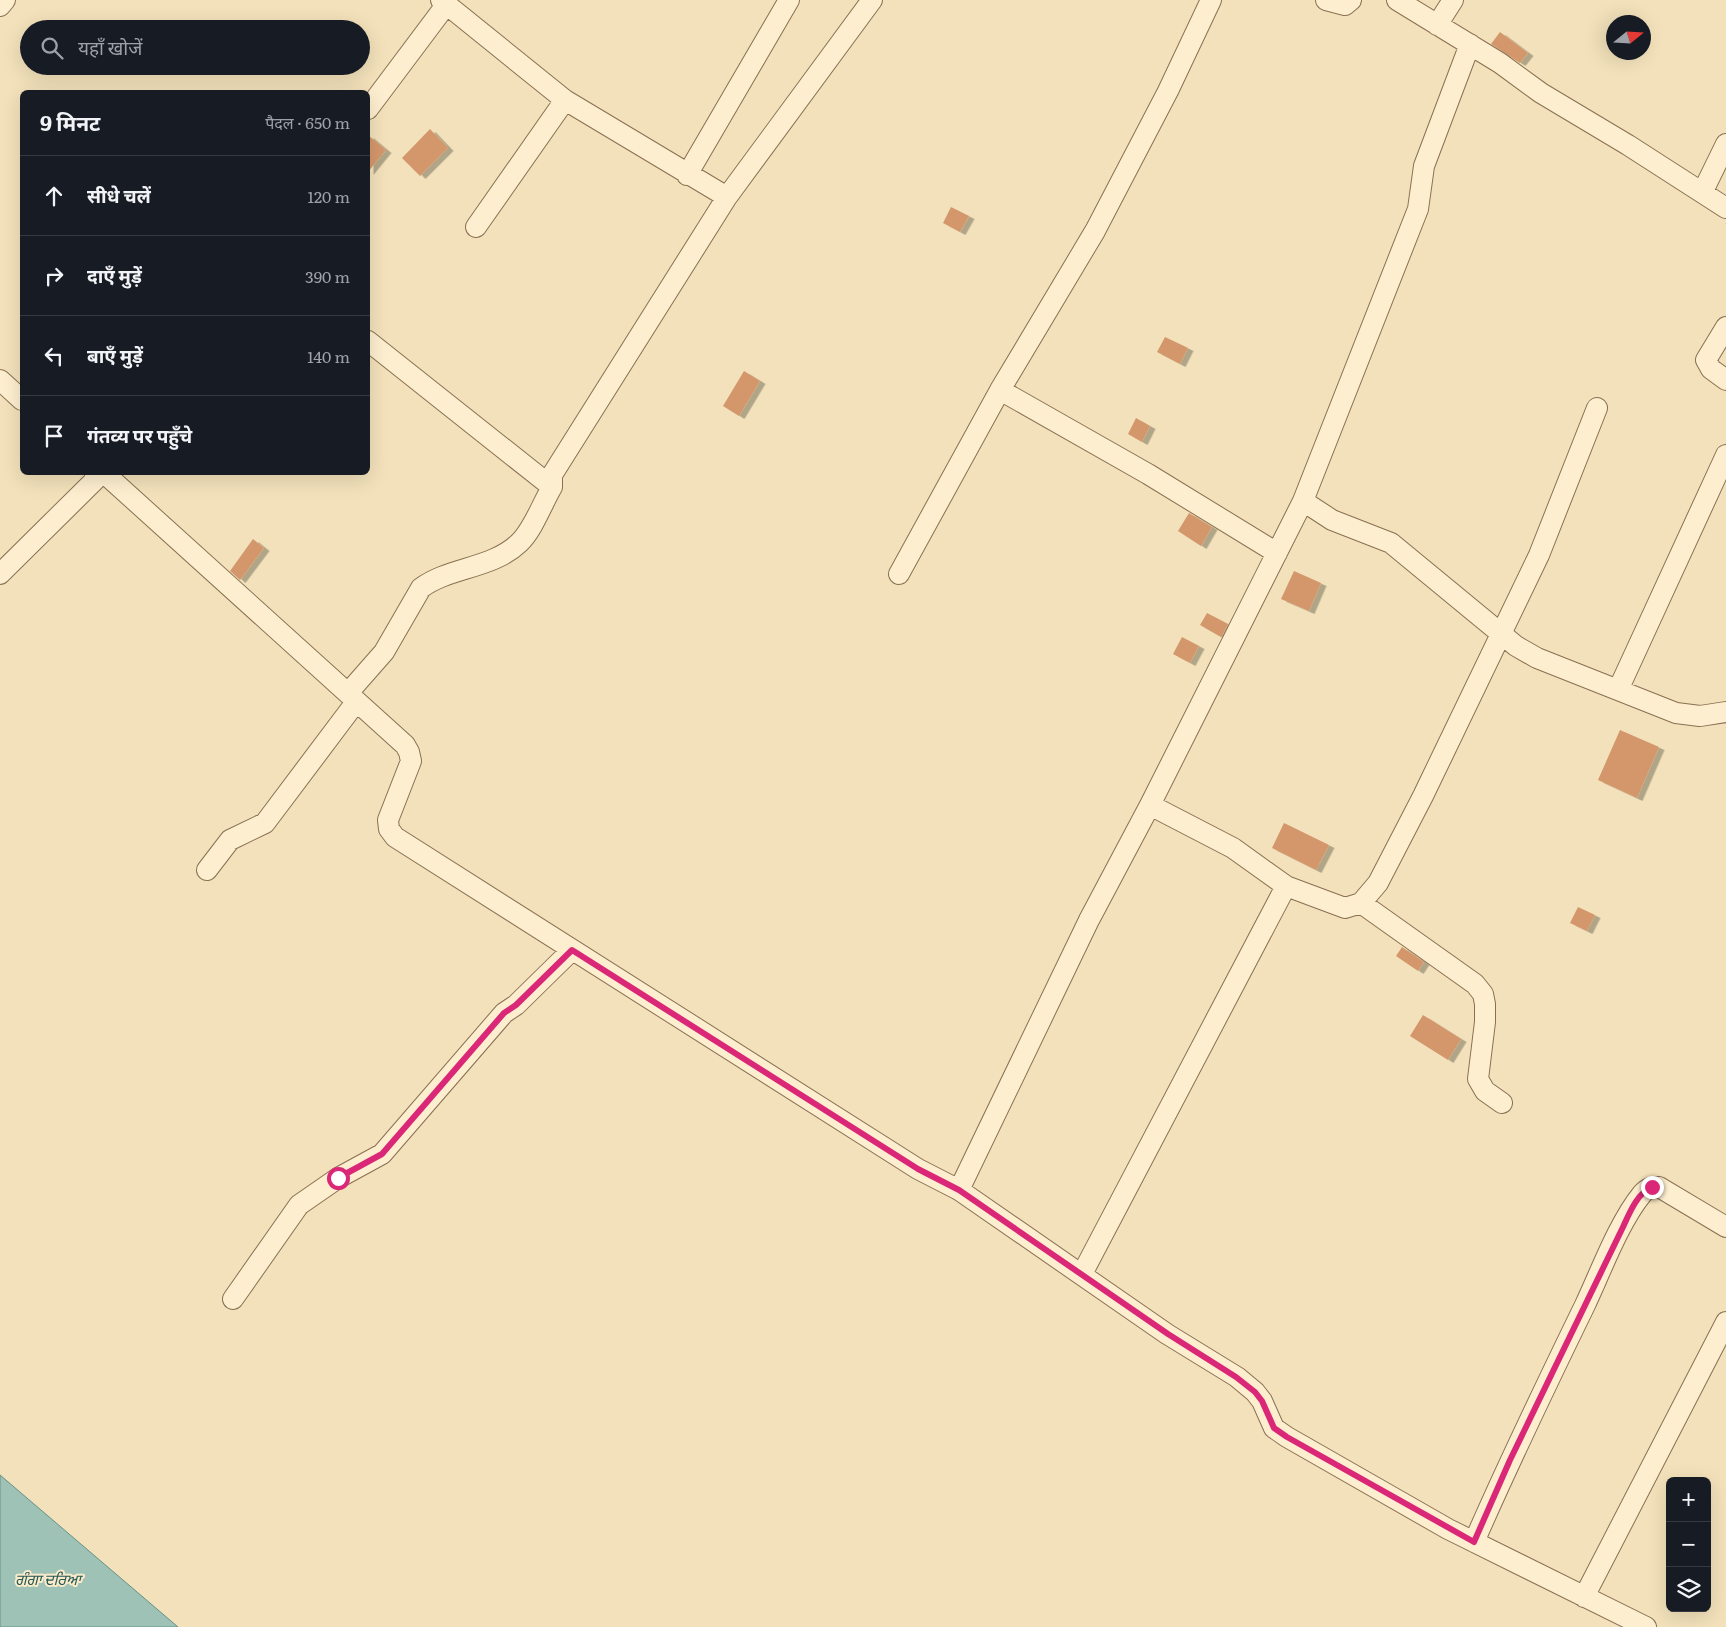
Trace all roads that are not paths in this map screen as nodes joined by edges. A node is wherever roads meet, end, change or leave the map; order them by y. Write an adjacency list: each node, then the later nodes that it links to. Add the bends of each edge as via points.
1 (5, 0): 10 (street)
2 (789, 0): 16 (street)
3 (872, 0): 18 (street)
4 (1211, 0): 25 (street, via 1095,231)
5 (1326, 0): 6 (street, via 1345,5)
6 (1351, 0)
7 (1397, 0): 11 (street)
8 (1453, 0): 11 (street)
9 (448, 3): 13 (street); 14 (street)
10 (0, 6)
11 (1436, 25): 12 (street)
12 (1470, 44): 17 (street, via 1541,93); 32 (street, via 1424,166 1418,209)
13 (565, 100): 16 (street); 20 (street)
14 (370, 106)
15 (1726, 144): 17 (street)
16 (687, 175): 18 (street)
17 (1702, 191): 19 (street)
18 (727, 197): 31 (street, via 552,476)
19 (1726, 208)
20 (476, 227)
21 (1726, 327): 24 (street, via 1706,360 1711,369)
22 (370, 343): 31 (street)
23 (0, 380): 26 (street)
24 (1726, 380)
25 (1000, 390): 33 (street, via 1148,474); 35 (street)
26 (20, 398)
27 (1597, 408): 36 (street, via 1539,555)
28 (1726, 455): 37 (street)
29 (95, 475): 34 (street, via 95,480 80,497)
30 (106, 475): 38 (street)
31 (552, 487): 38 (street, via 519,543 488,561 421,588 384,652)
32 (1303, 501): 33 (street); 36 (street, via 1332,520 1390,542)
33 (1277, 553): 40 (street)
34 (0, 574)
35 (899, 574)
36 (1501, 634): 37 (street, via 1537,658); 43 (street, via 1378,883)
37 (1618, 690): 39 (street, via 1676,713 1700,716)
38 (352, 698): 41 (street, via 265,823 230,840); 44 (street, via 409,752 407,774 388,820 389,829 395,837)
39 (1726, 712)
40 (1150, 805): 42 (street, via 1233,848); 46 (street, via 1089,920)
41 (207, 870)
42 (1286, 886): 43 (street, via 1345,908); 48 (street)
43 (1360, 903): 45 (street, via 1475,984 1483,994 1486,1022 1478,1079 1485,1091)
44 (572, 950): 46 (street, via 918,1169); 49 (street, via 504,1013 382,1154 338,1178 299,1205)
45 (1502, 1103)
46 (959, 1190): 48 (street)
47 (1726, 1227): 51 (street, via 1659,1187 1643,1193 1633,1206 1595,1284)
48 (1082, 1274): 51 (street, via 1247,1385 1262,1401 1274,1428 1287,1437)
49 (233, 1299)
50 (1726, 1322): 52 (street)
51 (1474, 1542): 52 (street)
52 (1584, 1597): 53 (street)
53 (1646, 1627)

